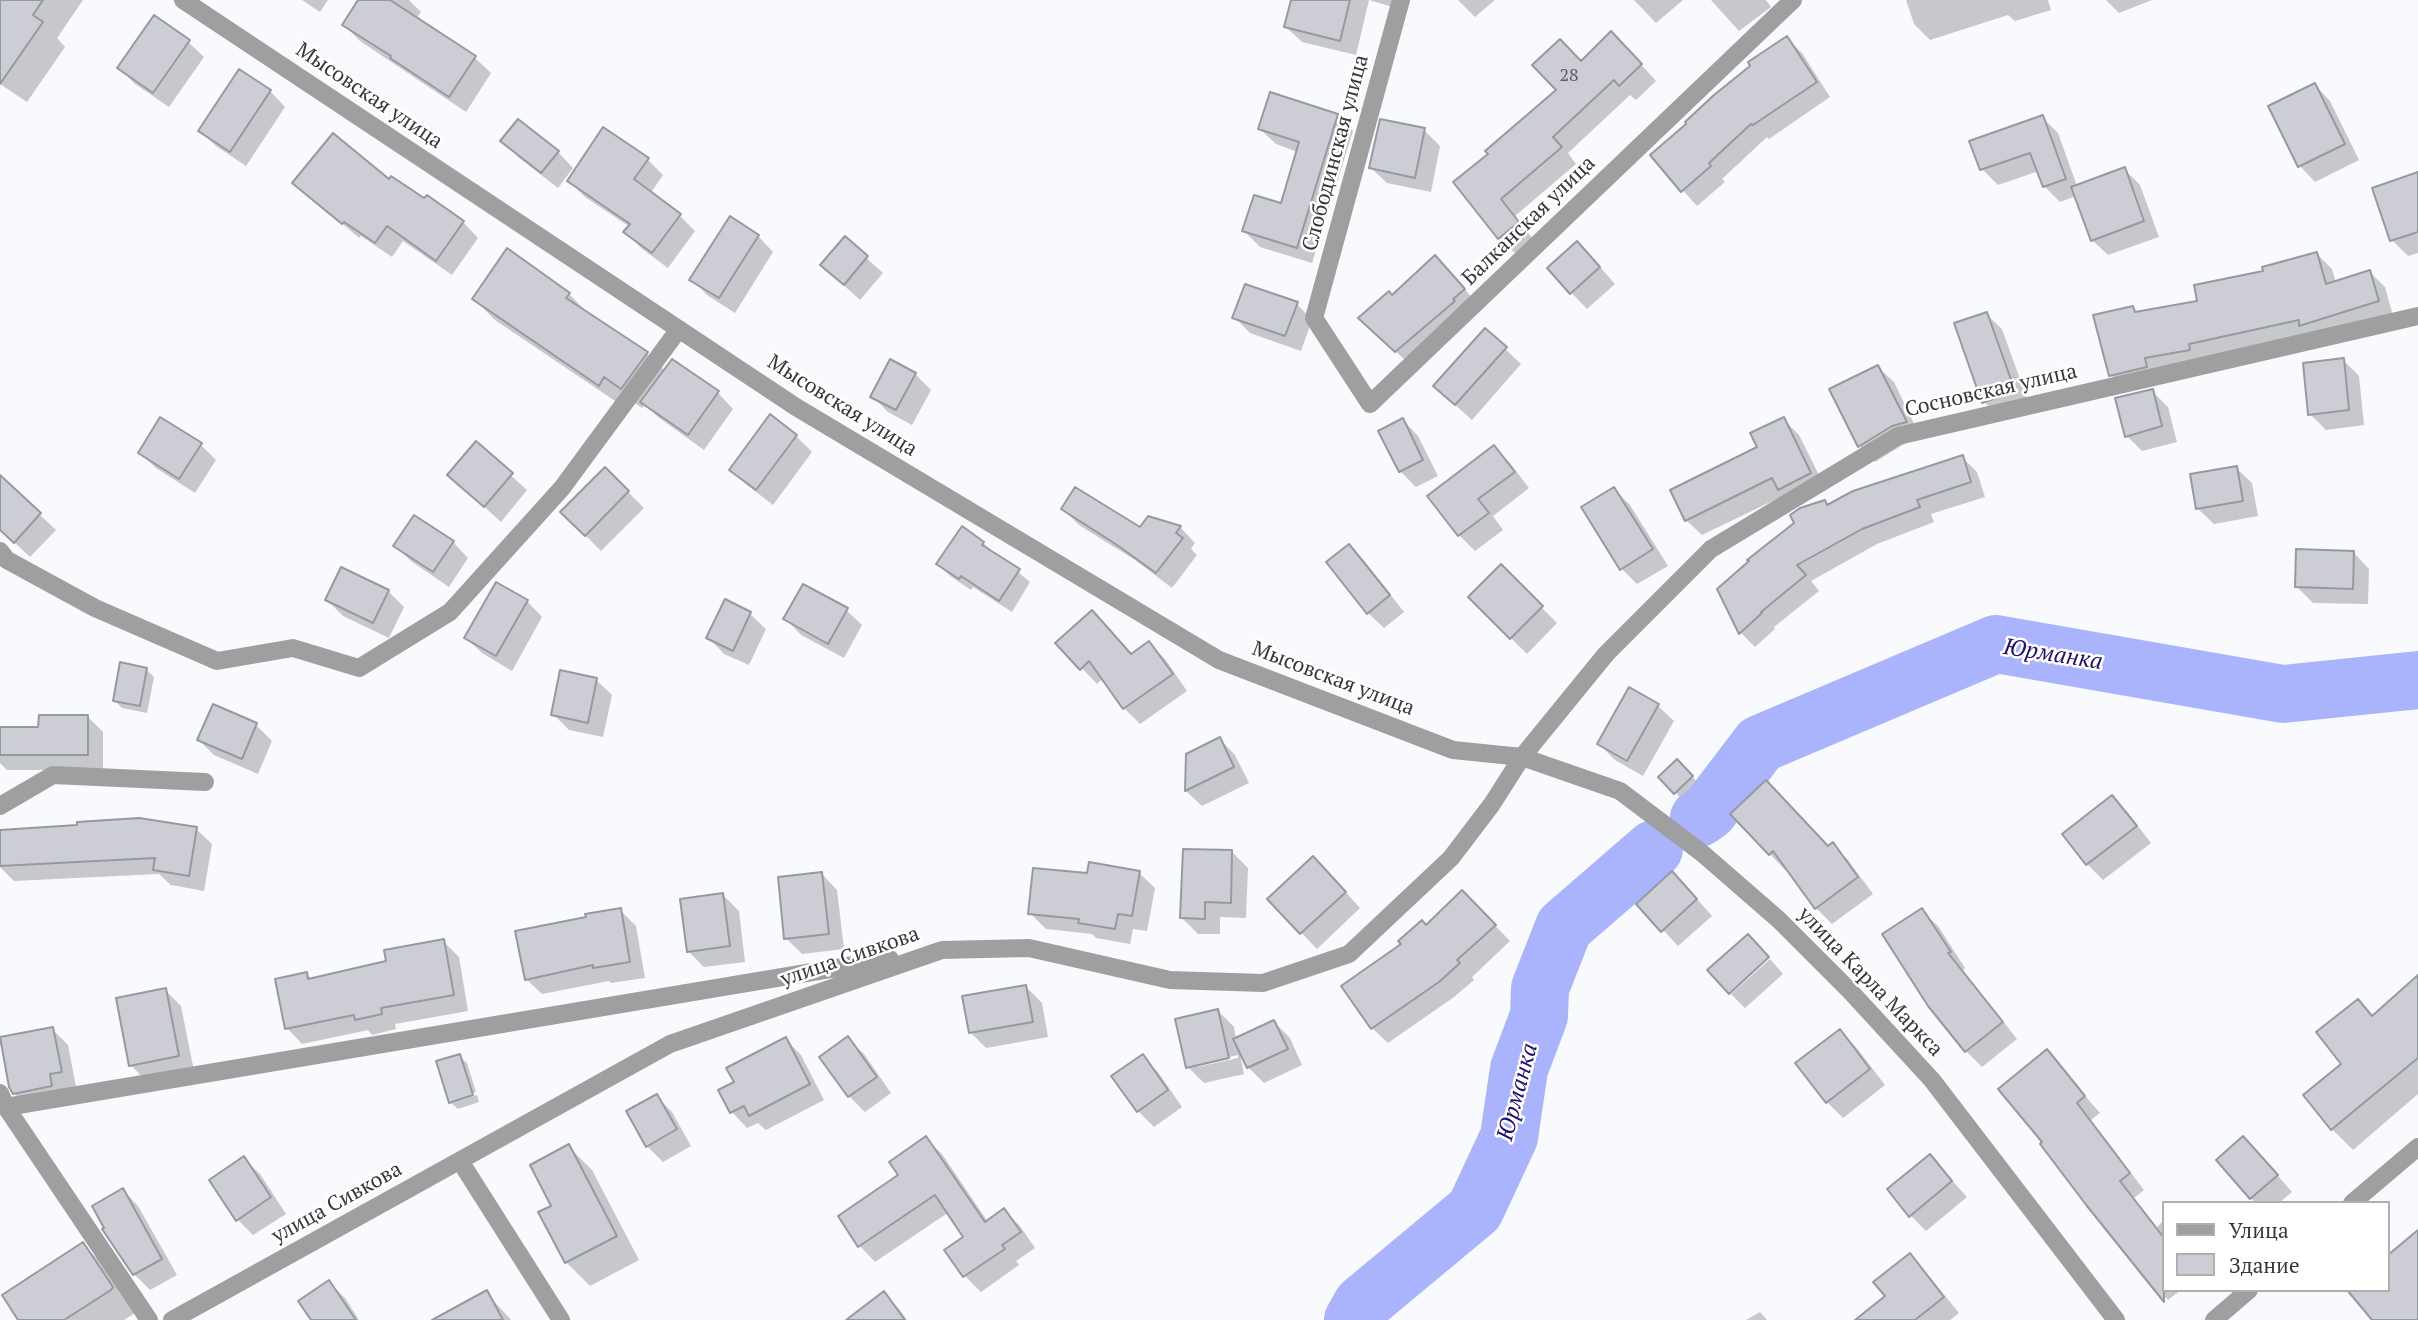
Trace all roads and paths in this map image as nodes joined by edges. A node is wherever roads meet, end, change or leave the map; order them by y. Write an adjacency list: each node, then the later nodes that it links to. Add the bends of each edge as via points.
1 (183, 0): 6 (street, Мысовская улица)
2 (1401, 0): 5 (street, Слободинская улица)
3 (1793, 0): 5 (street, Балканская улица, via 1370,404)
4 (2418, 316): 8 (street, Сосновская улица, via 1898,436 1711,549 1606,654)
5 (1314, 317)
6 (679, 329): 7 (street, via 562,488 450,612 359,668 293,648 217,662 95,608 7,560); 8 (street, Мысовская улица, via 796,407 1219,660 1454,750)
7 (0, 551)
8 (1522, 758): 11 (street, улица Сивкова, via 1451,858 1349,954 1263,983 1170,980 1030,948); 20 (street, улица Карла Маркса, via 1619,791 1702,853 1779,920 1932,1080)
9 (205, 782): 10 (street, via 53,775)
10 (0, 806)
11 (942, 950): 12 (street); 14 (street, улица Сивкова, via 670,1044)
12 (3, 1100): 17 (street)
13 (2418, 1147): 15 (street)
14 (460, 1160): 18 (street, улица Сивкова); 19 (street)
15 (2354, 1201)
16 (2247, 1292): 21 (street)
17 (149, 1320)
18 (172, 1320)
19 (561, 1320)
20 (2116, 1320)
21 (2214, 1320)

